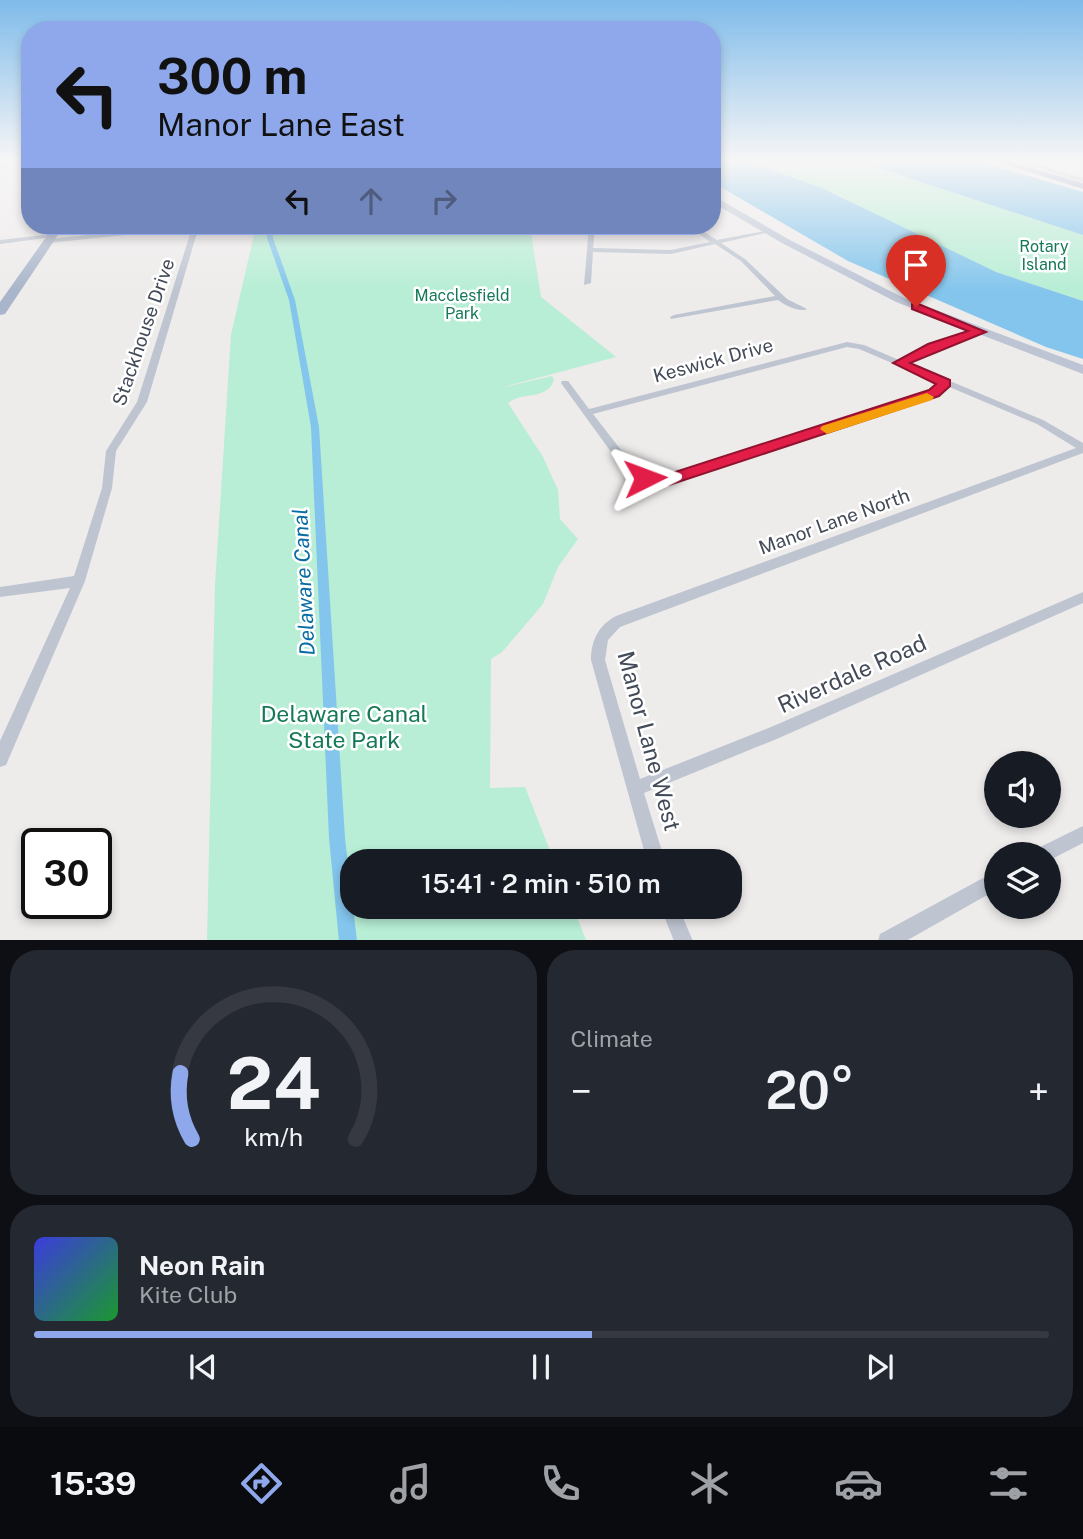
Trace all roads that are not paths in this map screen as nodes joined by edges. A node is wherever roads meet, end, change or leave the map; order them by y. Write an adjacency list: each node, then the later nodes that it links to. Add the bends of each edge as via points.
1 (722, 204): 2 (main road)
2 (766, 230): 9 (street); 16 (main road, via 881,291)
3 (46, 235): 8 (street)
4 (52, 235): 14 (main road)
5 (193, 235): 23 (street, Stackhouse Drive, via 142,402 111,451 107,488)
6 (591, 235): 10 (street)
7 (704, 235): 9 (street)
8 (0, 242)
9 (715, 242): 10 (street, via 662,252); 12 (street, via 743,260)
10 (590, 250): 11 (street)
11 (587, 283)
12 (780, 297): 13 (street); 15 (street)
13 (803, 309)
14 (0, 311)
15 (674, 317)
16 (980, 332): 17 (street); 18 (main road)
17 (900, 363): 20 (street); 21 (street, Keswick Drive, via 847,344)
18 (1083, 370)
19 (565, 383): 21 (street)
20 (945, 383): 21 (street, via 928,397 669,480 645,478 629,468); 22 (street, via 1040,422)
21 (588, 412)
22 (1083, 448): 26 (street, Manor Lane North, via 621,620)
23 (79, 582): 24 (street); 27 (street, Stackhouse Drive)
24 (0, 592)
25 (1083, 597): 28 (street, Riverdale Road, via 774,733)
26 (603, 635): 28 (street, Manor Lane West, via 598,660)
27 (0, 759)
28 (636, 788): 31 (street, Manor Lane West)
29 (1083, 834): 30 (street)
30 (1061, 845)
31 (653, 849)
32 (984, 887): 35 (street)
33 (675, 919): 34 (street)
34 (684, 940)
35 (887, 940)

